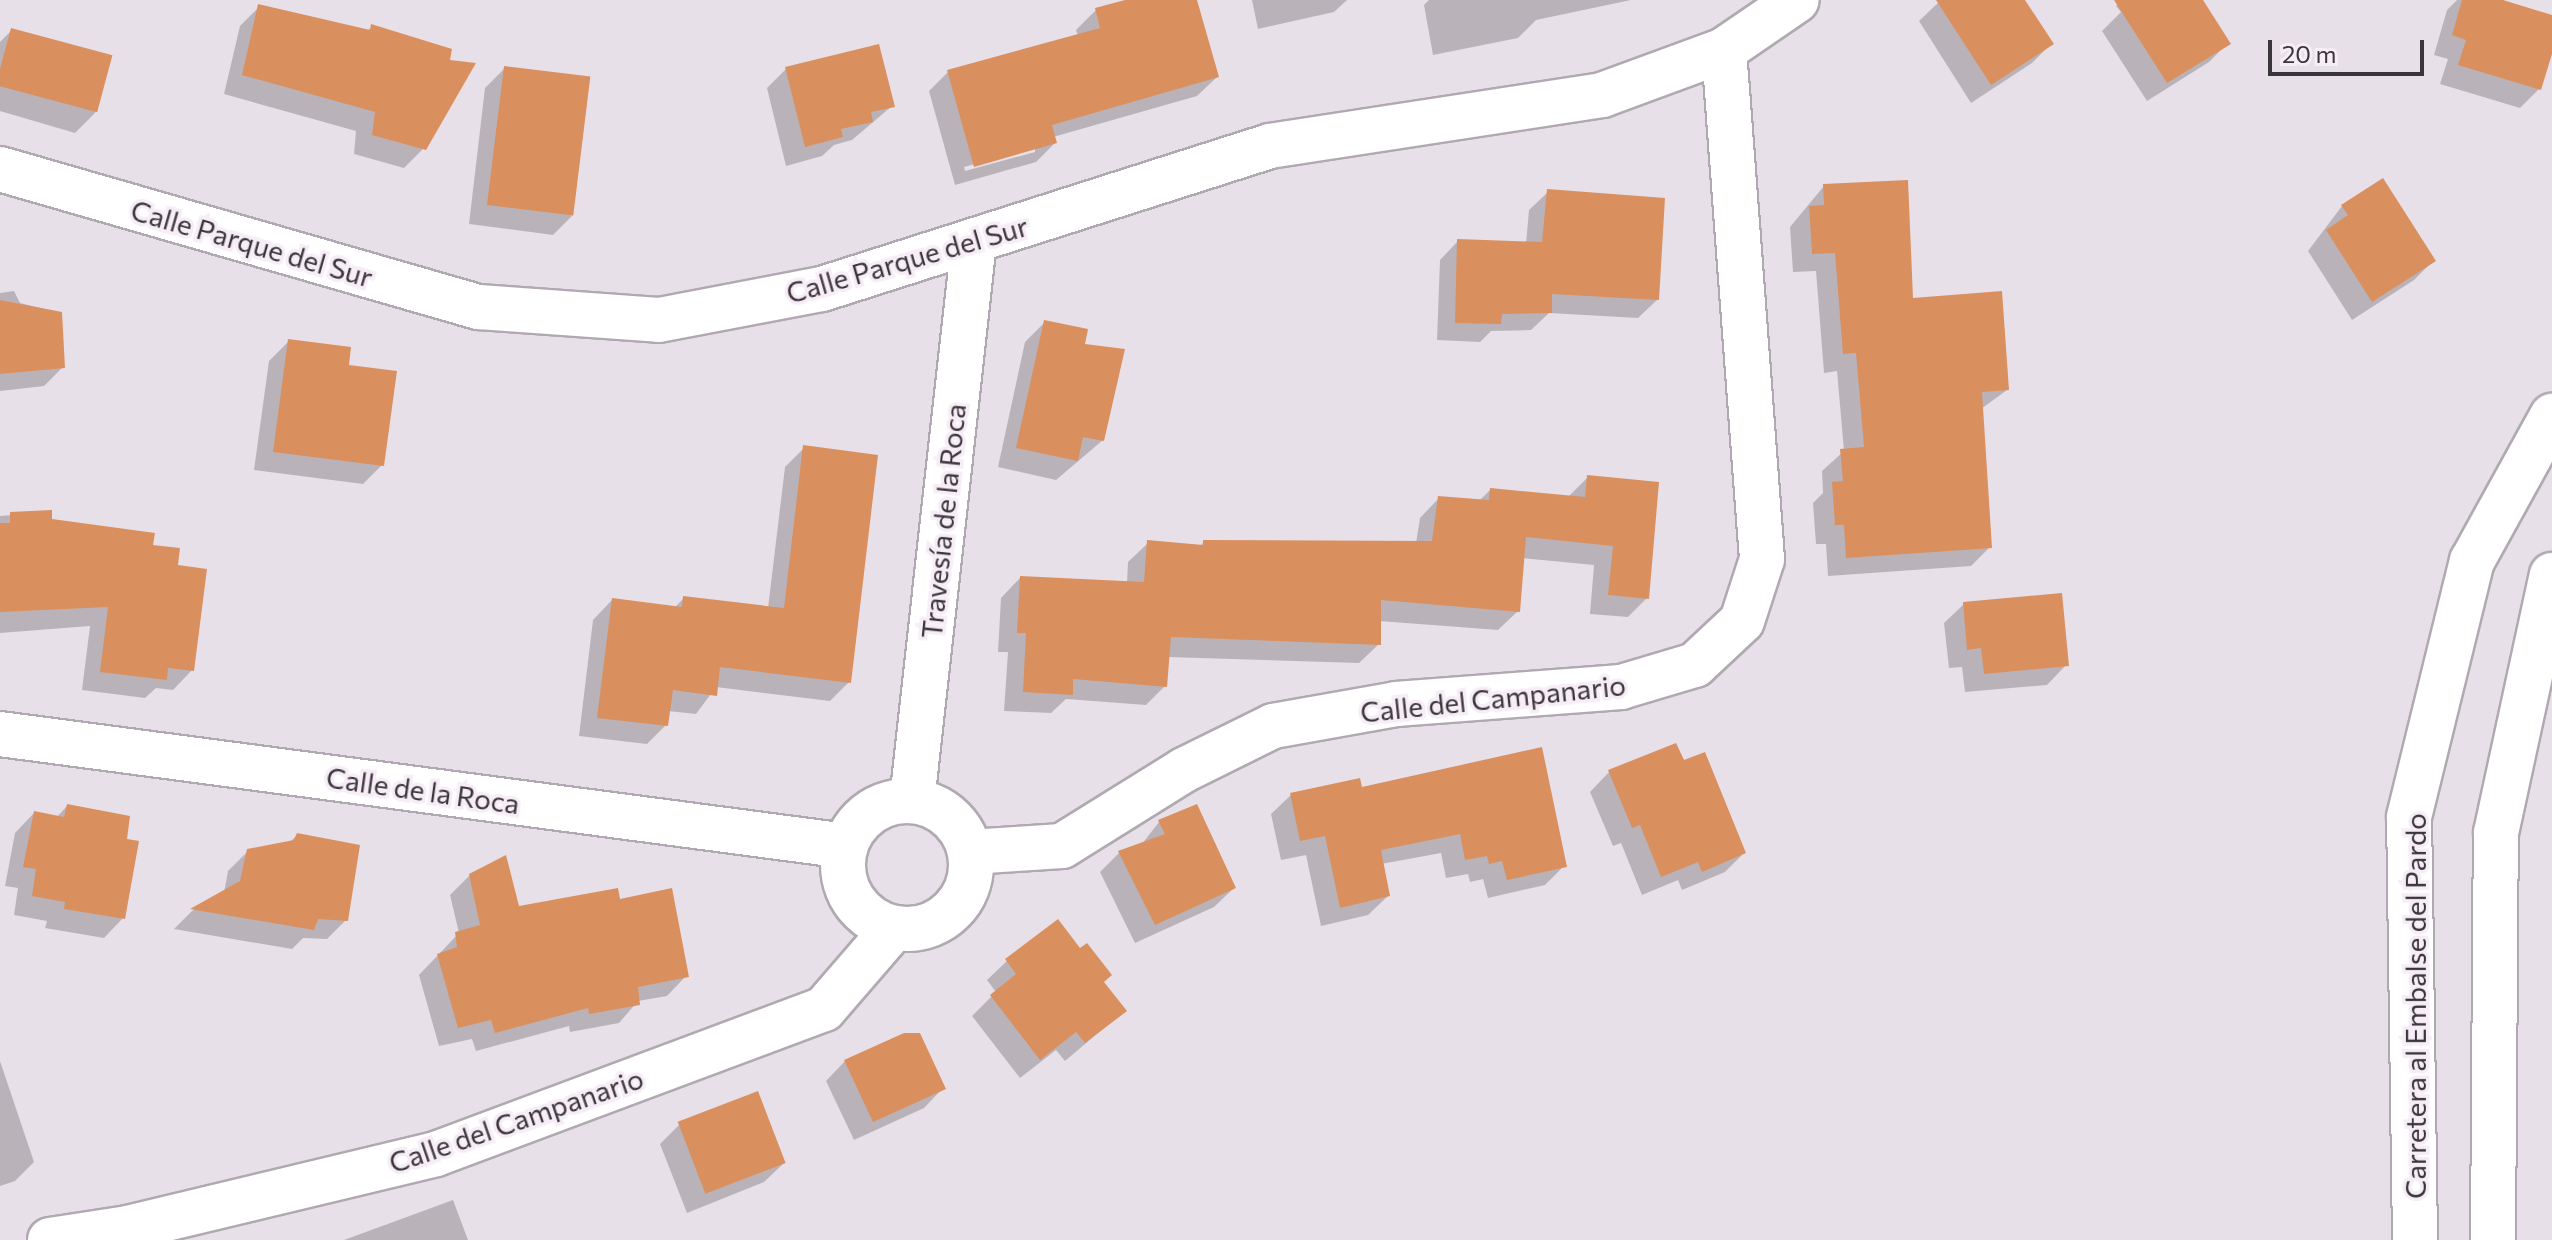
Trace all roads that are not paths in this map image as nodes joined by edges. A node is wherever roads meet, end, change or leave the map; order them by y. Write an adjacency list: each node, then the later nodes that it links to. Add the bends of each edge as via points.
1 (1797, 0): 2 (street, Calle Parque del Sur)
2 (1724, 50): 4 (street, Calle Parque del Sur, via 1602,95 1270,146); 10 (street, Calle del Campanario, via 1762,559 1742,621 1695,665 1621,687 1396,704 1273,726 1184,770 1062,846)
3 (0, 169): 4 (street, Calle Parque del Sur, via 479,307 659,320 822,289)
4 (974, 241): 8 (street, Travesía de la Roca)
5 (2552, 416): 13 (street, Carretera al Embalse del Pardo, via 2472,561 2409,817)
6 (2552, 575): 14 (street, via 2496,833)
7 (0, 734): 9 (street, Calle de la Roca)
8 (912, 801): 9 (street, via 871,811); 10 (street, via 949,817)
9 (846, 846): 11 (street, via 842,866 857,906)
10 (970, 852): 11 (street, via 971,874 952,911 914,929)
11 (894, 928): 12 (street, Calle del Campanario, via 824,1009 436,1154 128,1228)
12 (50, 1240)
13 (2415, 1240)
14 (2493, 1240)

